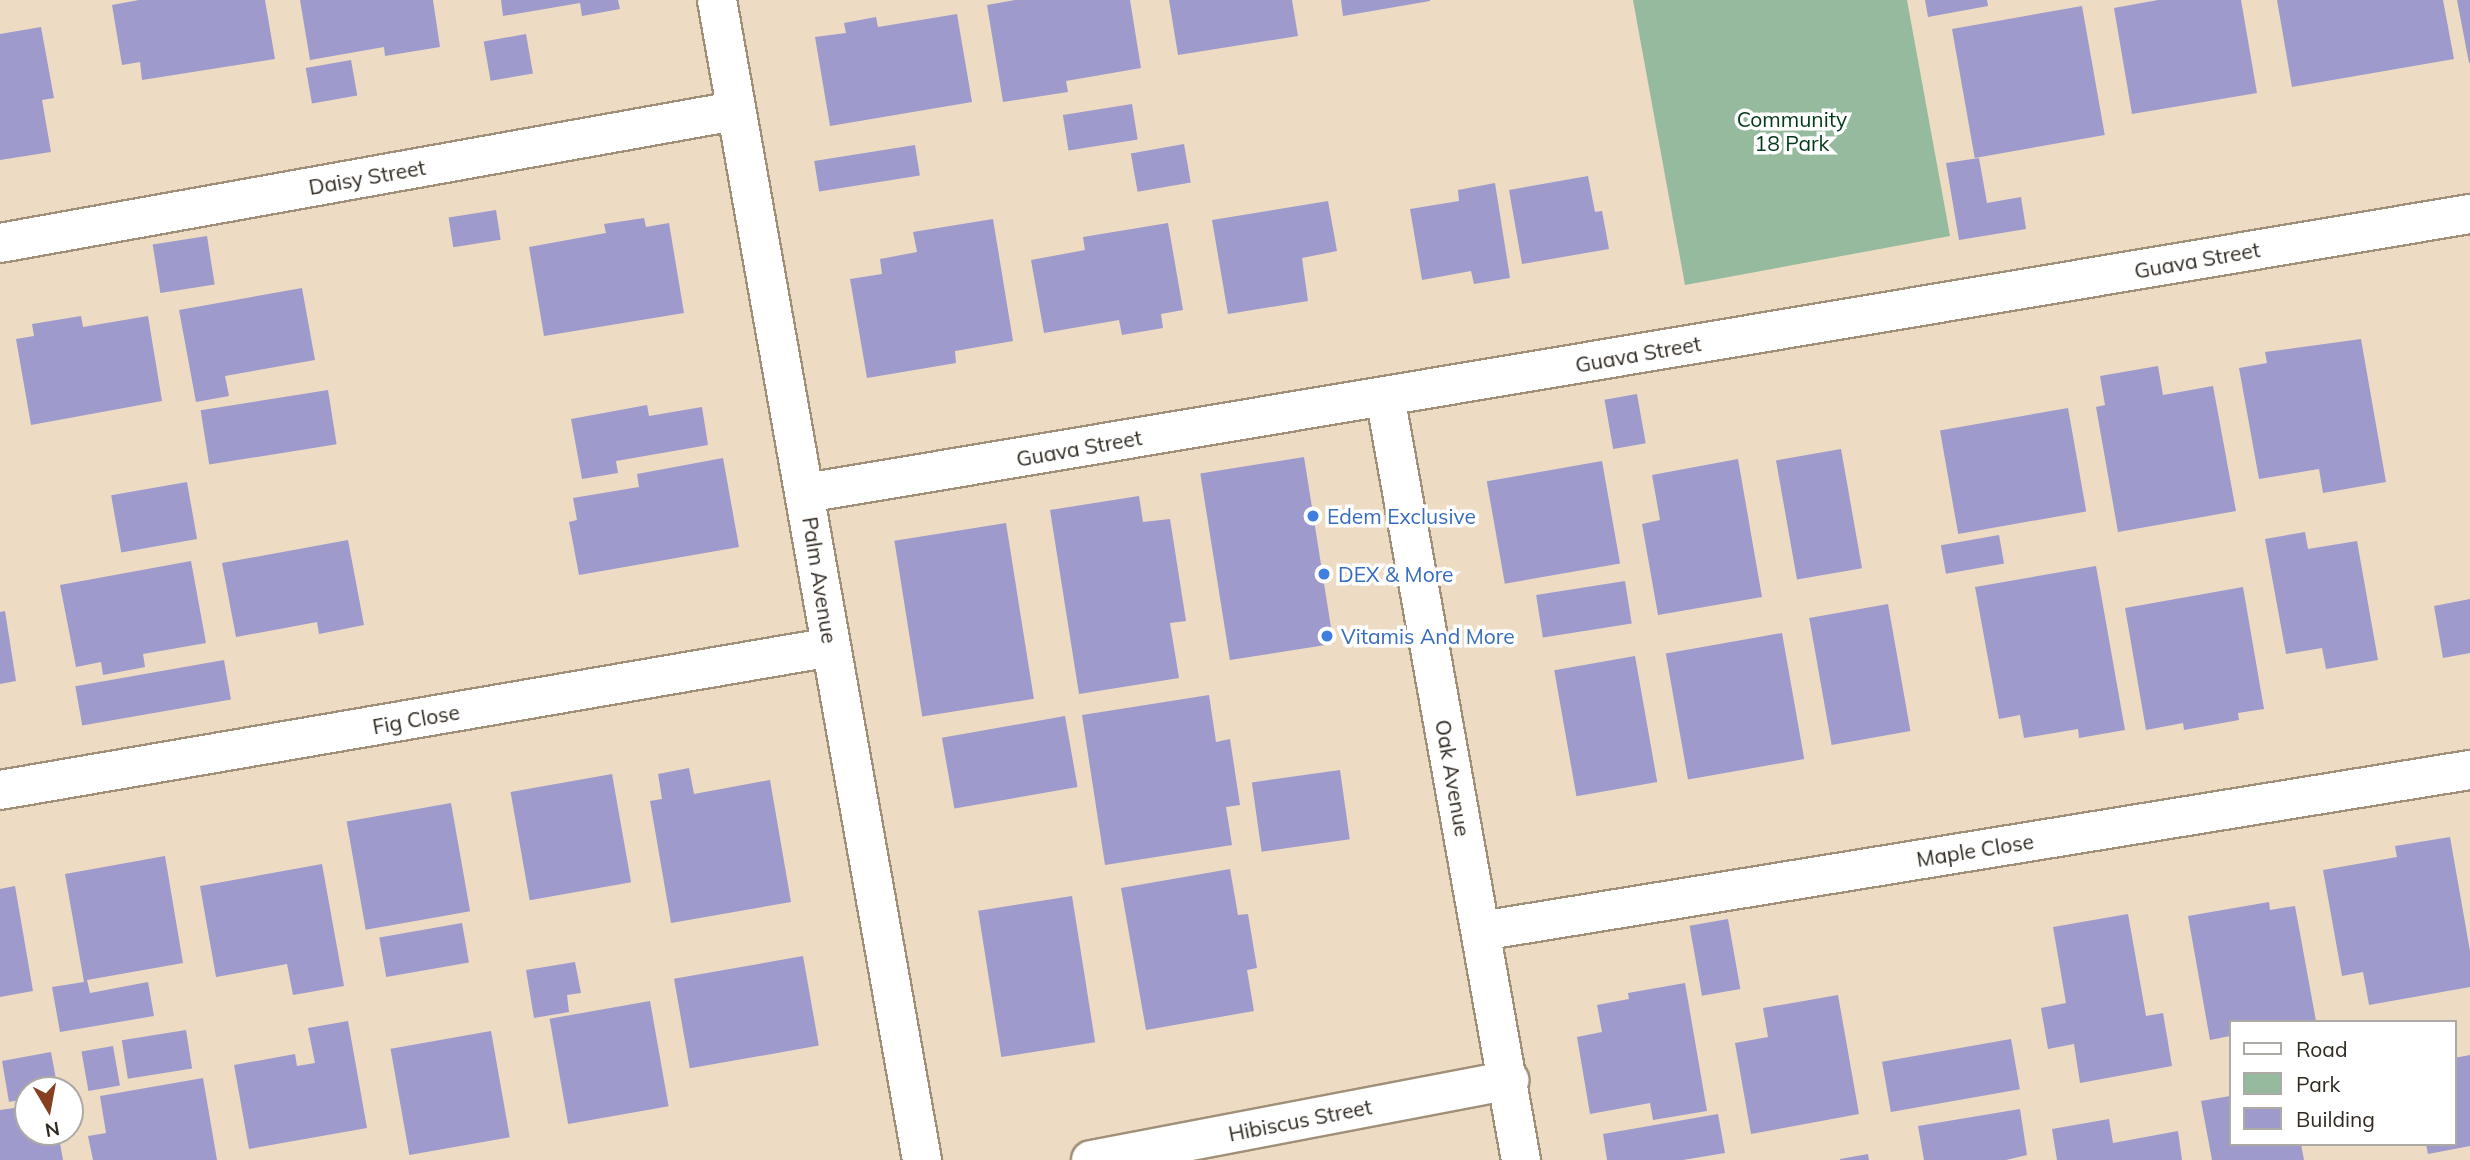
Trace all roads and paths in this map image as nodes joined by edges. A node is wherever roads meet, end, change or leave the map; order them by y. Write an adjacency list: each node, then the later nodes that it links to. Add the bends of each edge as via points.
1 (718, 0): 2 (street, Palm Avenue)
2 (734, 111): 4 (street, Daisy Street); 6 (street, Palm Avenue)
3 (2470, 214): 5 (street, Guava Street)
4 (0, 243)
5 (1385, 396): 6 (street, Guava Street); 10 (street, Oak Avenue)
6 (806, 494): 7 (street, Palm Avenue)
7 (831, 647): 9 (street, Fig Close); 12 (street, Palm Avenue)
8 (2470, 770): 10 (street, Maple Close)
9 (0, 790)
10 (1481, 930): 11 (street, Oak Avenue)
11 (1508, 1080): 13 (street, Hibiscus Street); 14 (street, Oak Avenue)
12 (922, 1160)
13 (1091, 1160)
14 (1521, 1160)

